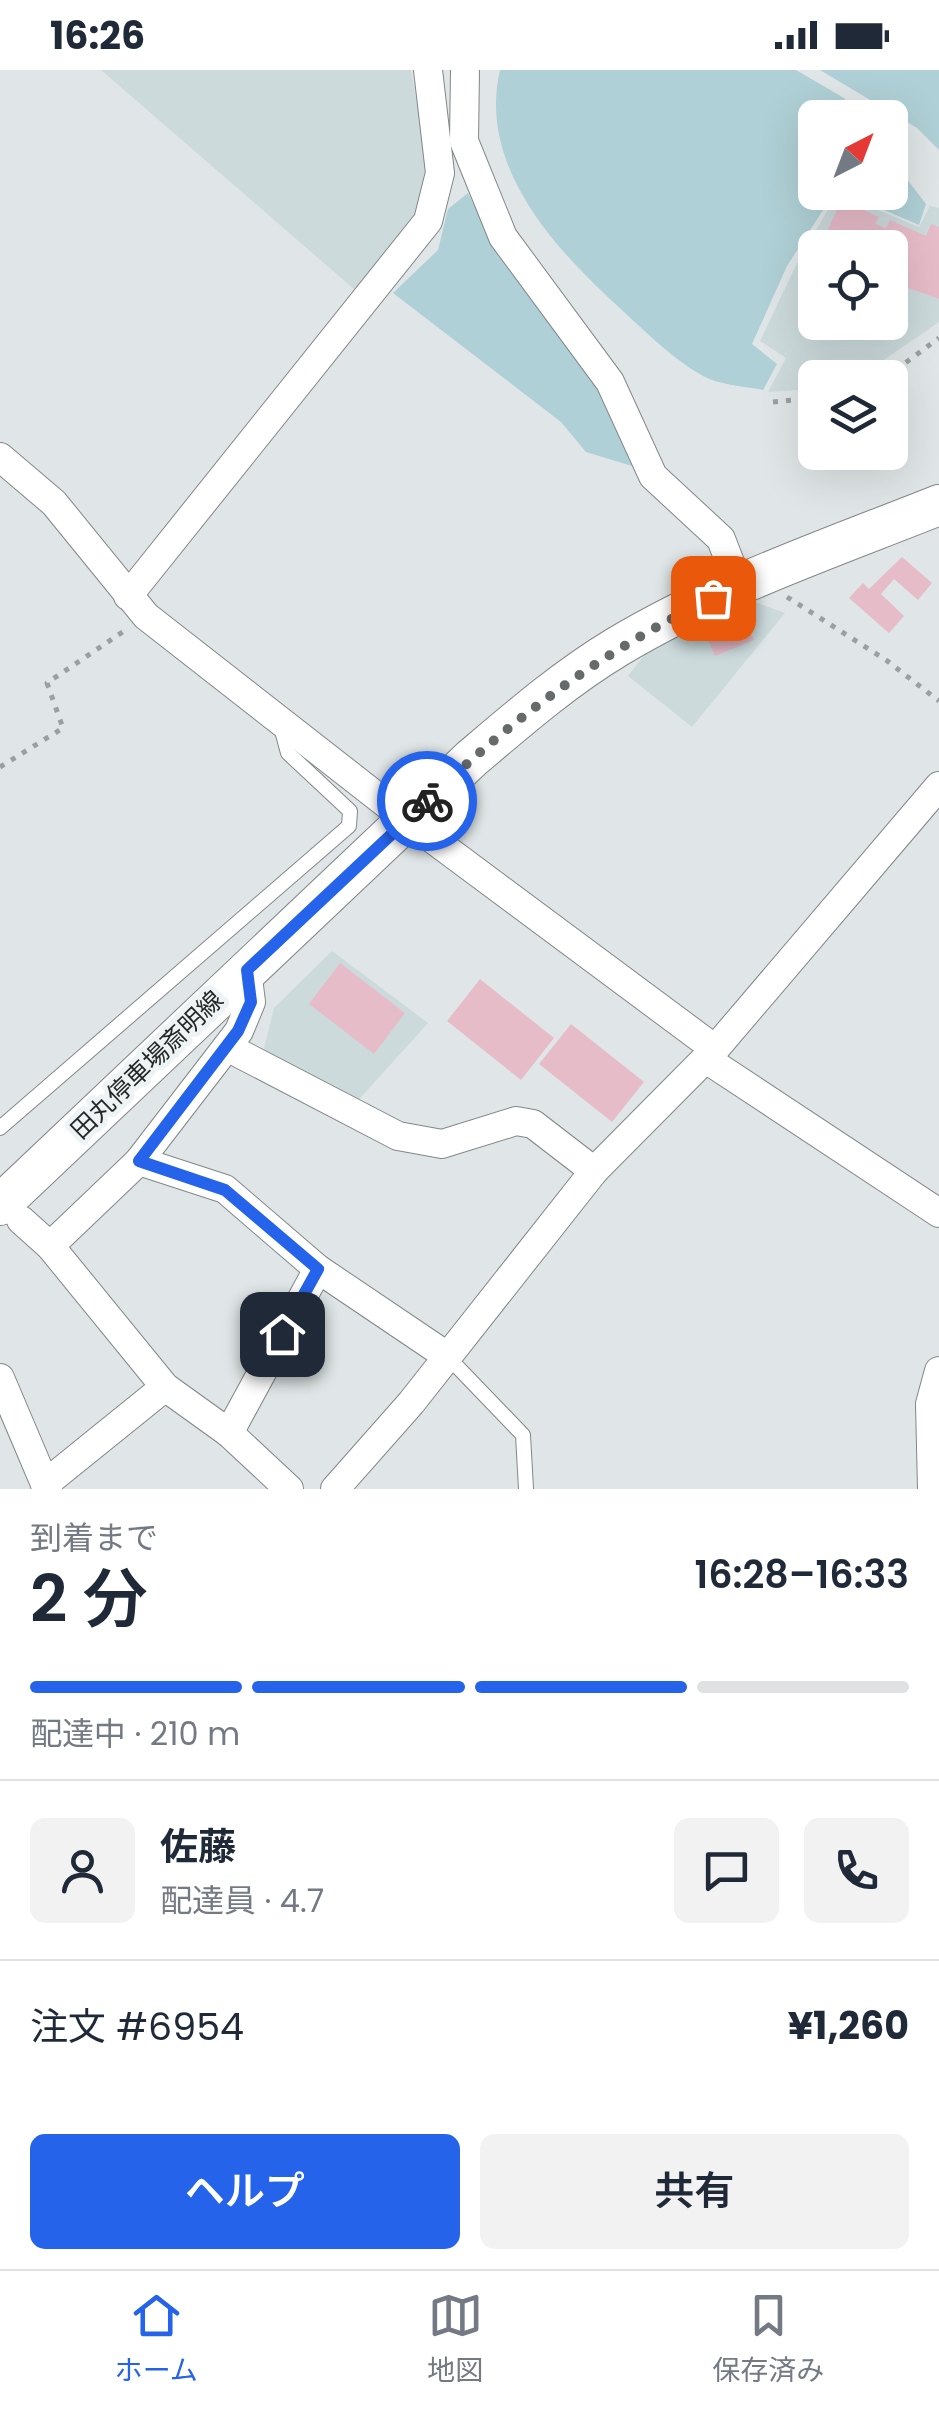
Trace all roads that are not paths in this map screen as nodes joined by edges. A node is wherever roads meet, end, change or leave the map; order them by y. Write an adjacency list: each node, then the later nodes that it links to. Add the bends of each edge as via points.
1 (428, 70): 6 (street, via 440,173 428,221)
2 (465, 70): 5 (street, via 464,141 504,238 610,382 654,476 721,539)
3 (0, 457): 6 (street, via 54,503)
4 (939, 504): 5 (main road, 田丸停車場斎明線)
5 (750, 581): 9 (main road, 田丸停車場斎明線, via 648,629 581,670)
6 (137, 606): 7 (street)
7 (278, 720): 9 (street); 13 (lane, via 288,753 350,811 350,826)
8 (939, 786): 12 (street)
9 (406, 820): 10 (main road, 田丸停車場斎明線); 12 (street)
10 (247, 970): 11 (street, via 251,1002); 16 (main road, 田丸停車場斎明線)
11 (227, 1047): 14 (street); 15 (street, via 398,1136 442,1144 516,1120 532,1124)
12 (711, 1054): 15 (street); 17 (street)
13 (0, 1128)
14 (139, 1161): 18 (street); 19 (street, via 225,1190)
15 (594, 1171): 20 (street)
16 (10, 1212): 18 (street)
17 (939, 1214)
18 (50, 1246): 23 (street)
19 (318, 1269): 20 (street); 24 (street)
20 (447, 1356): 27 (street); 28 (lane, via 523,1435)
21 (939, 1371): 29 (street, via 930,1404)
22 (0, 1378): 25 (street)
23 (165, 1387): 24 (street); 25 (street)
24 (229, 1432): 26 (street)
25 (47, 1486)
26 (289, 1489)
27 (335, 1489)
28 (526, 1489)
29 (932, 1489)

